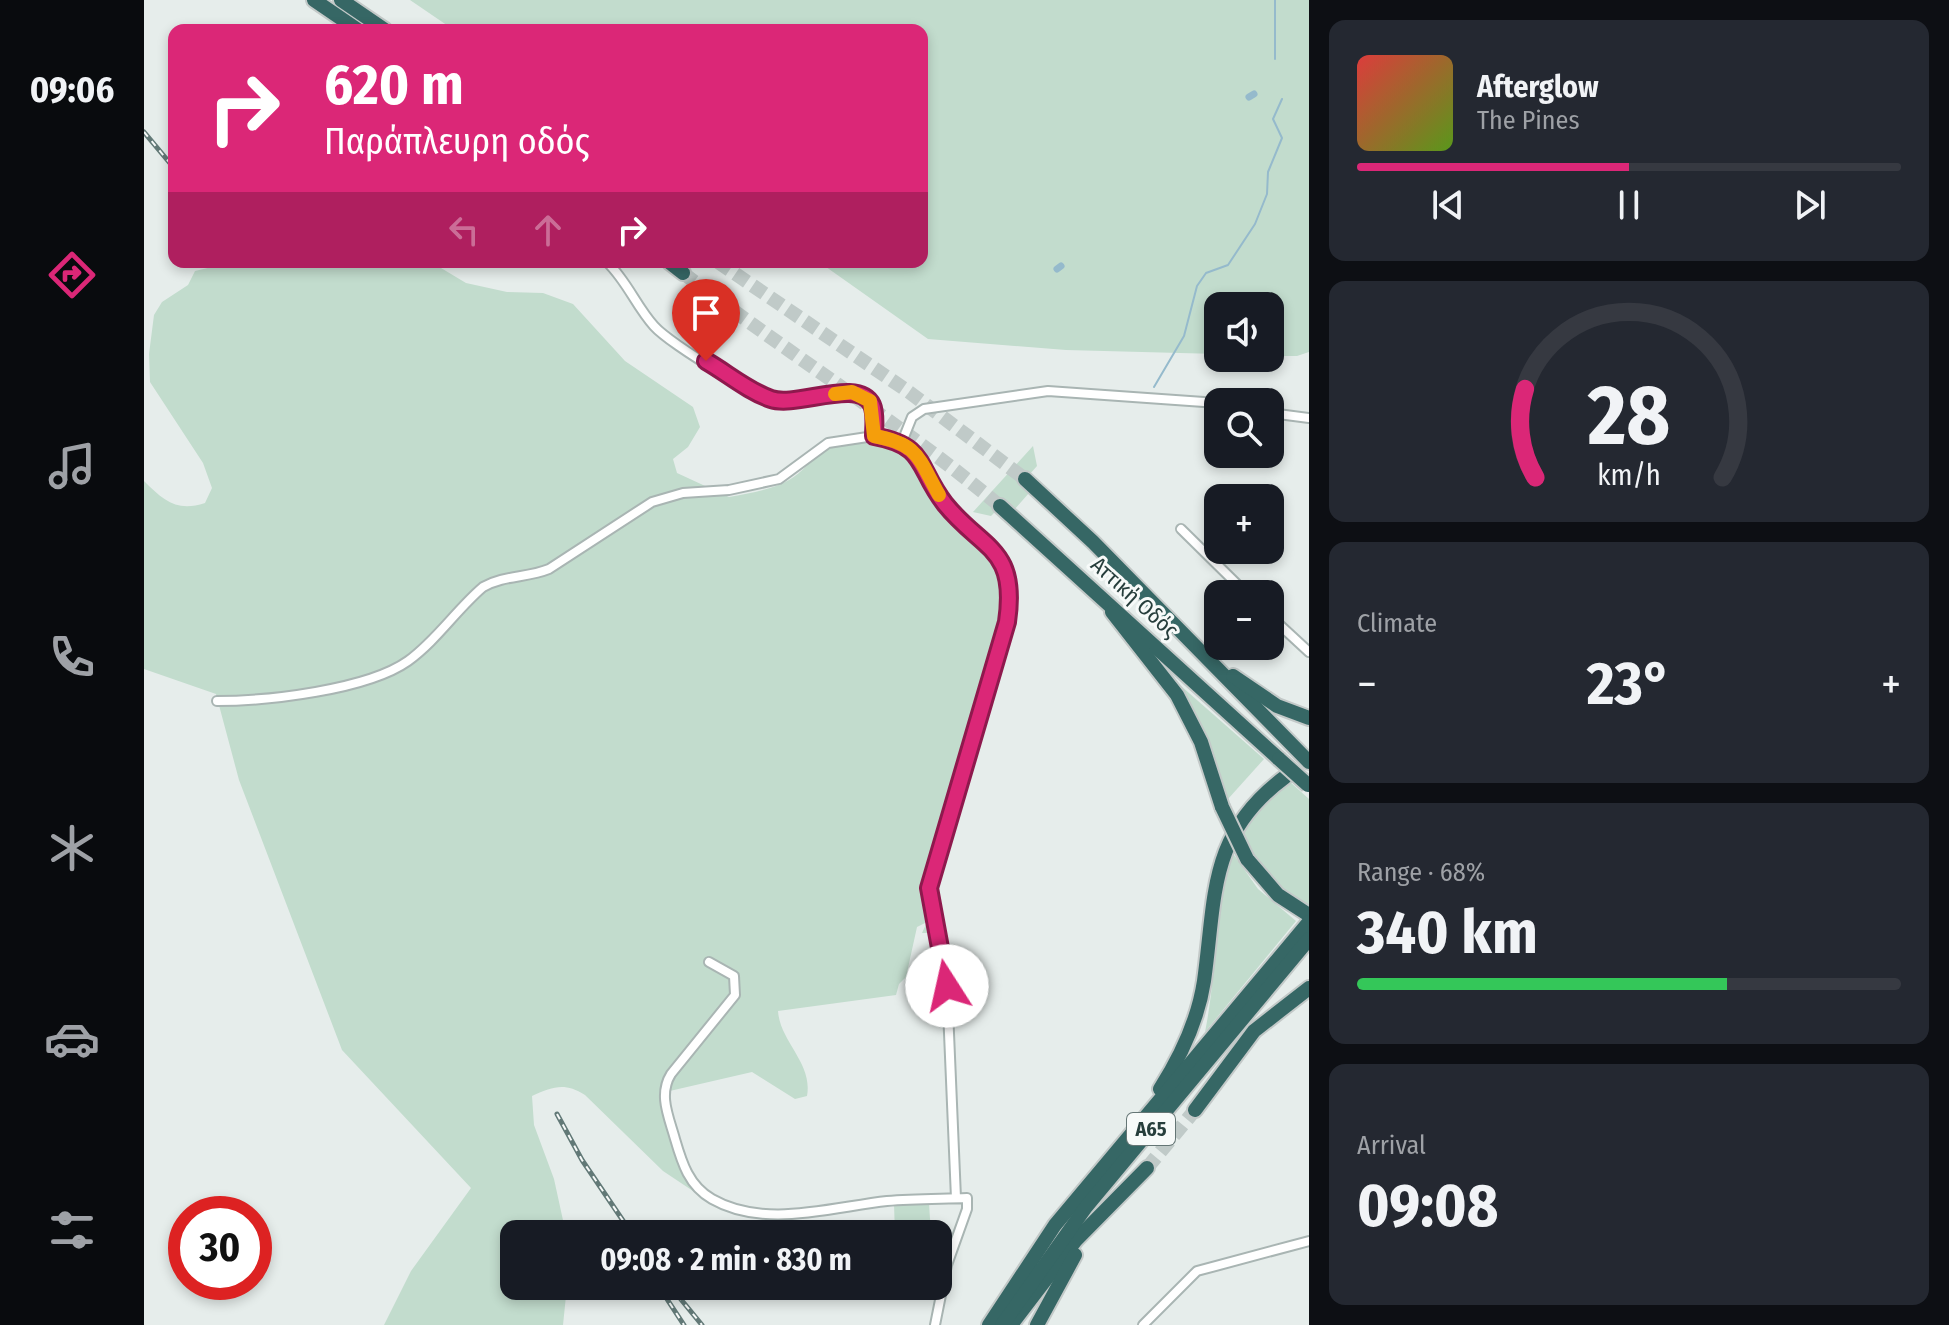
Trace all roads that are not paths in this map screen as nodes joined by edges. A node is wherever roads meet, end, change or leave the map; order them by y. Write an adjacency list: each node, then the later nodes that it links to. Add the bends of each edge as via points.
1 (314, 0): 3 (highway)
2 (341, 0): 4 (highway)
3 (349, 24)
4 (376, 24)
5 (613, 268): 11 (street, via 672,343 772,399 860,394 872,406)
6 (677, 268): 7 (highway)
7 (683, 273)
8 (1204, 402): 12 (street, via 1033,392 924,409 912,417)
9 (1284, 415): 10 (street)
10 (1309, 418)
11 (874, 436): 12 (street); 21 (street, via 823,445 796,468 759,486 683,493 652,502 549,569 483,587 410,660 376,677 267,700)
12 (902, 442): 35 (street, via 914,451 947,505 992,547 1009,595 1002,641 929,888 947,986)
13 (1025, 479): 18 (highway, Αττική Οδός)
14 (1000, 506): 17 (highway, Αττική Οδός)
15 (1181, 529): 16 (street)
16 (1233, 580)
17 (1104, 599): 25 (highway, Αττική Οδός, bridge); 26 (highway, bridge, via 1121,628 1154,661 1177,695 1247,859 1266,884)
18 (1160, 610): 22 (highway, via 1244,685); 23 (highway, Αττική Οδός)
19 (1284, 629): 20 (street)
20 (1309, 652)
21 (217, 701)
22 (1309, 718)
23 (1309, 762)
24 (1285, 777): 32 (highway, via 1248,812 1224,850 1192,1027 1169,1075)
25 (1309, 785)
26 (1309, 915)
27 (1309, 922): 32 (highway, Α65)
28 (1309, 939): 39 (highway, Α65, via 1086,1207)
29 (709, 962): 35 (street, via 734,976 735,995 664,1089 682,1162 702,1192 741,1210 772,1214)
30 (1309, 988): 31 (highway, via 1254,1031)
31 (1195, 1110)
32 (1104, 1167): 38 (highway, Α65, via 1015,1275)
33 (1147, 1168): 34 (highway)
34 (1133, 1183): 40 (highway, via 1076,1240); 41 (highway, via 1079,1249)
35 (956, 1198): 37 (street, via 967,1198 967,1209 947,1265)
36 (1309, 1241): 42 (street, via 1197,1271)
37 (935, 1325)
38 (986, 1325)
39 (1002, 1325)
40 (1011, 1325)
41 (1037, 1325)
42 (1143, 1325)

